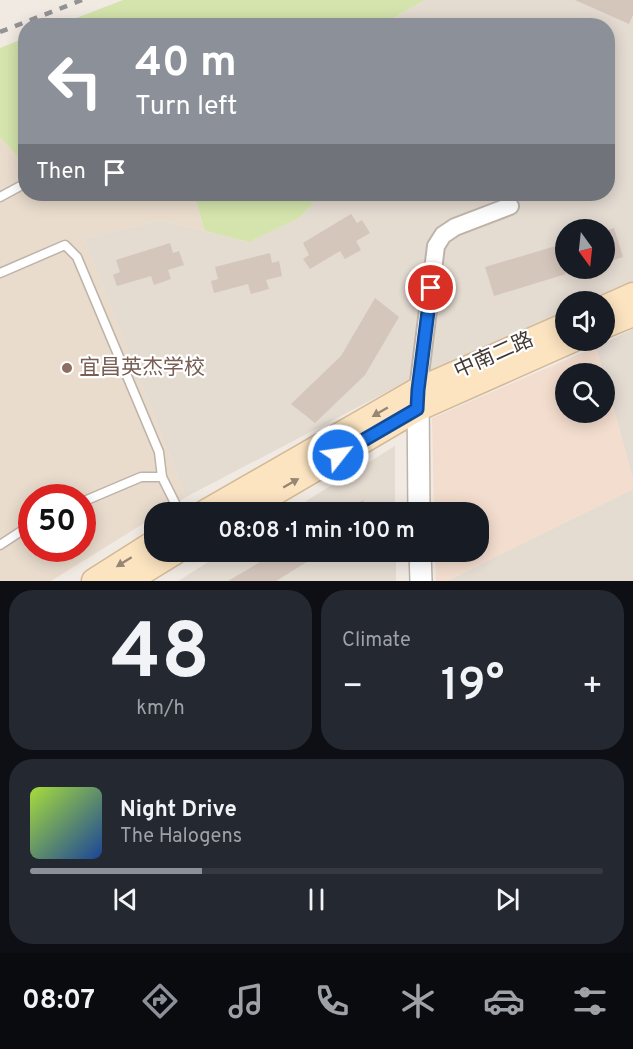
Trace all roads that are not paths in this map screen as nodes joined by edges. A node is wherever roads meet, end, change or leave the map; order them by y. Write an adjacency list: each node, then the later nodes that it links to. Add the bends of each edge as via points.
1 (18, 187): 2 (lane)
2 (0, 197)
3 (510, 206): 11 (street, via 455,227 436,246)
4 (0, 273): 12 (lane, via 65,245 77,257 159,452)
5 (633, 295): 6 (main road)
6 (615, 303)
7 (633, 314): 8 (main road)
8 (615, 321)
9 (555, 331): 11 (main road, 中南二路)
10 (555, 347): 11 (main road, 中南二路)
11 (417, 400): 15 (main road, 中南二路, one-way to 15); 16 (main road, 中南二路, one-way to 11); 17 (street)
12 (162, 477): 13 (lane, via 141,477); 14 (lane)
13 (96, 496)
14 (174, 502)
15 (225, 502)
16 (257, 502)
17 (419, 502)
18 (18, 533): 19 (lane)
19 (0, 545)
20 (144, 549): 23 (main road, one-way to 23)
21 (159, 562): 24 (main road)
22 (420, 562): 25 (street)
23 (94, 581)
24 (128, 581)
25 (421, 581)

